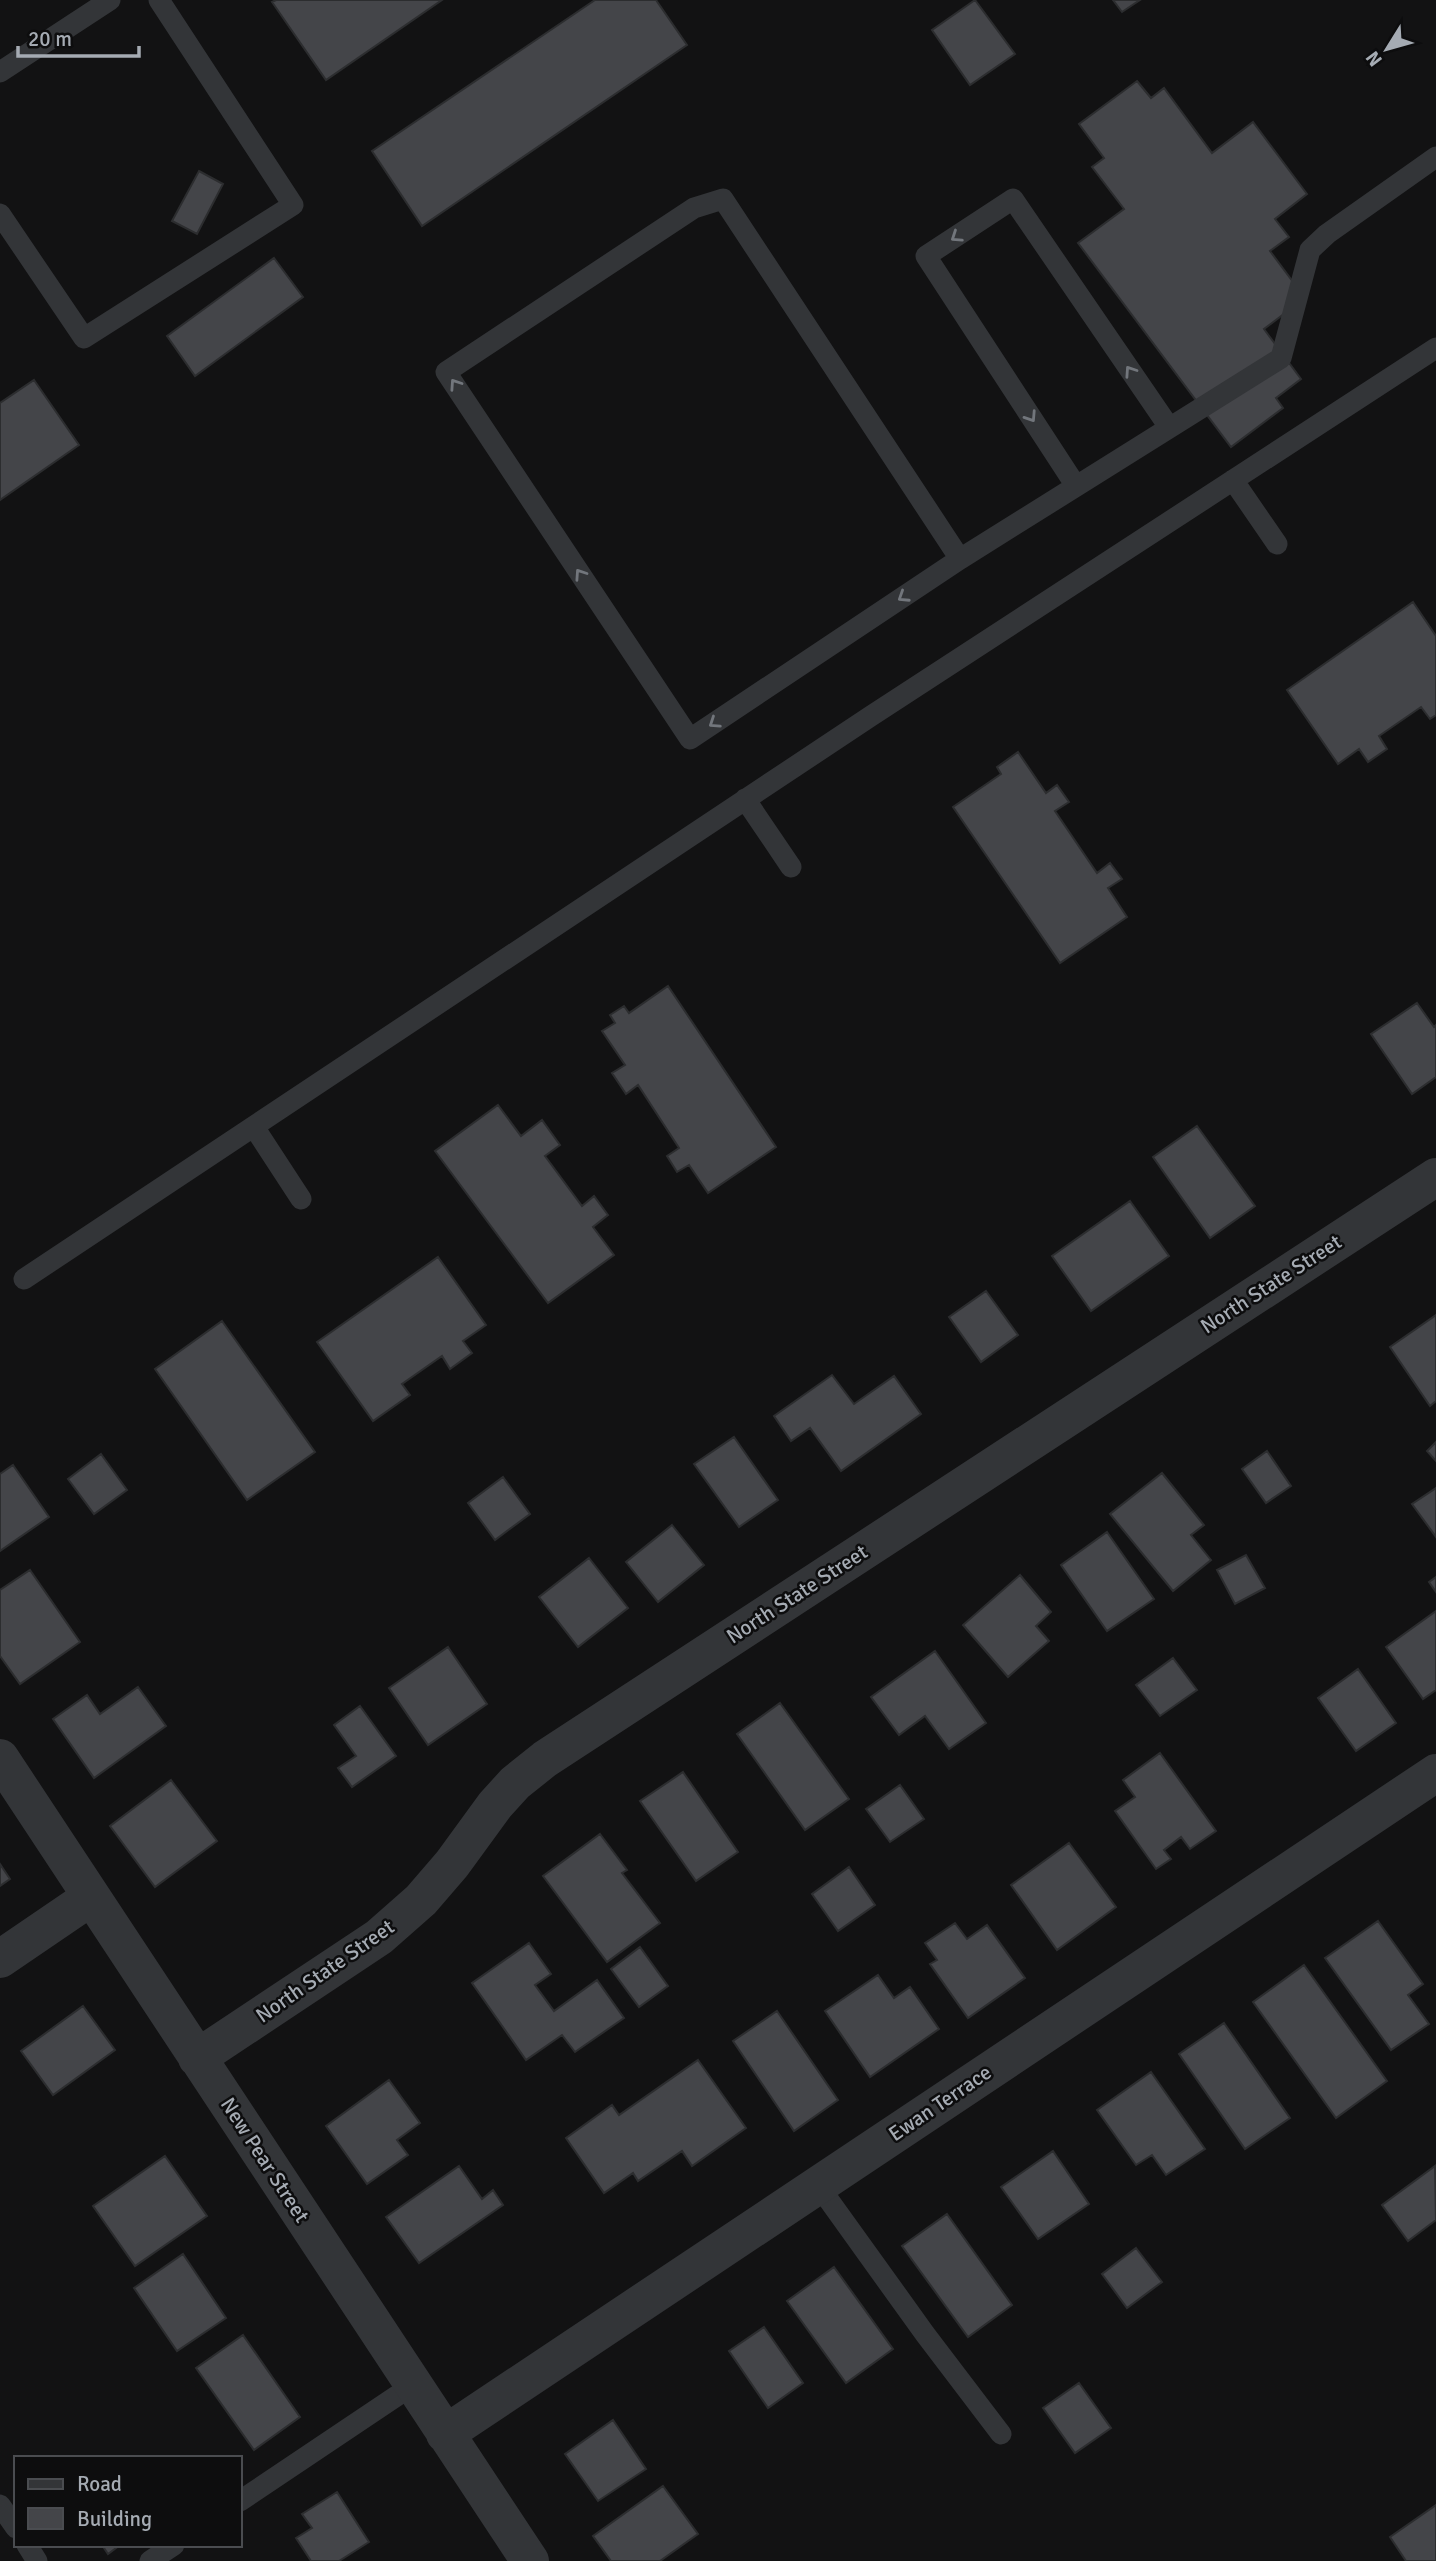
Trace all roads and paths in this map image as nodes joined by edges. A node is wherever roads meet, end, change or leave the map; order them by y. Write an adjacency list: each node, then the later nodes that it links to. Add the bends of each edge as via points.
1 (110, 0): 3 (lane)
2 (159, 0): 5 (lane, via 293,205 84,338)
3 (0, 72)
4 (1436, 157): 7 (lane, via 1310,250 1281,358)
5 (0, 214)
6 (1436, 348): 8 (lane)
7 (1169, 427): 9 (lane); 9 (lane, one-way to 9, via 1013,199 926,256)
8 (1233, 480): 10 (lane); 12 (lane)
9 (1076, 486): 11 (lane)
10 (1277, 544)
11 (960, 559): 11 (lane, one-way to 11, via 690,739 446,372 694,208 723,199)
12 (745, 799): 13 (lane); 14 (lane)
13 (791, 867)
14 (254, 1127): 16 (lane); 17 (lane)
15 (1436, 1177): 22 (street, North State Street, via 545,1759 508,1790 421,1900 379,1937)
16 (301, 1199)
17 (24, 1279)
18 (0, 1758): 20 (street, New Pear Street)
19 (1436, 1773): 23 (street, Ewan Terrace)
20 (91, 1897): 21 (street); 22 (street, New Pear Street)
21 (0, 1959)
22 (197, 2058): 24 (street, New Pear Street)
23 (818, 2185): 25 (street, Ewan Terrace); 26 (lane)
24 (413, 2385): 25 (street, New Pear Street); 27 (lane)
25 (445, 2434): 32 (street, New Pear Street)
26 (1001, 2434)
27 (242, 2500)
28 (0, 2505): 29 (lane)
29 (14, 2525)
30 (171, 2547): 31 (lane)
31 (150, 2561)
32 (530, 2561)

